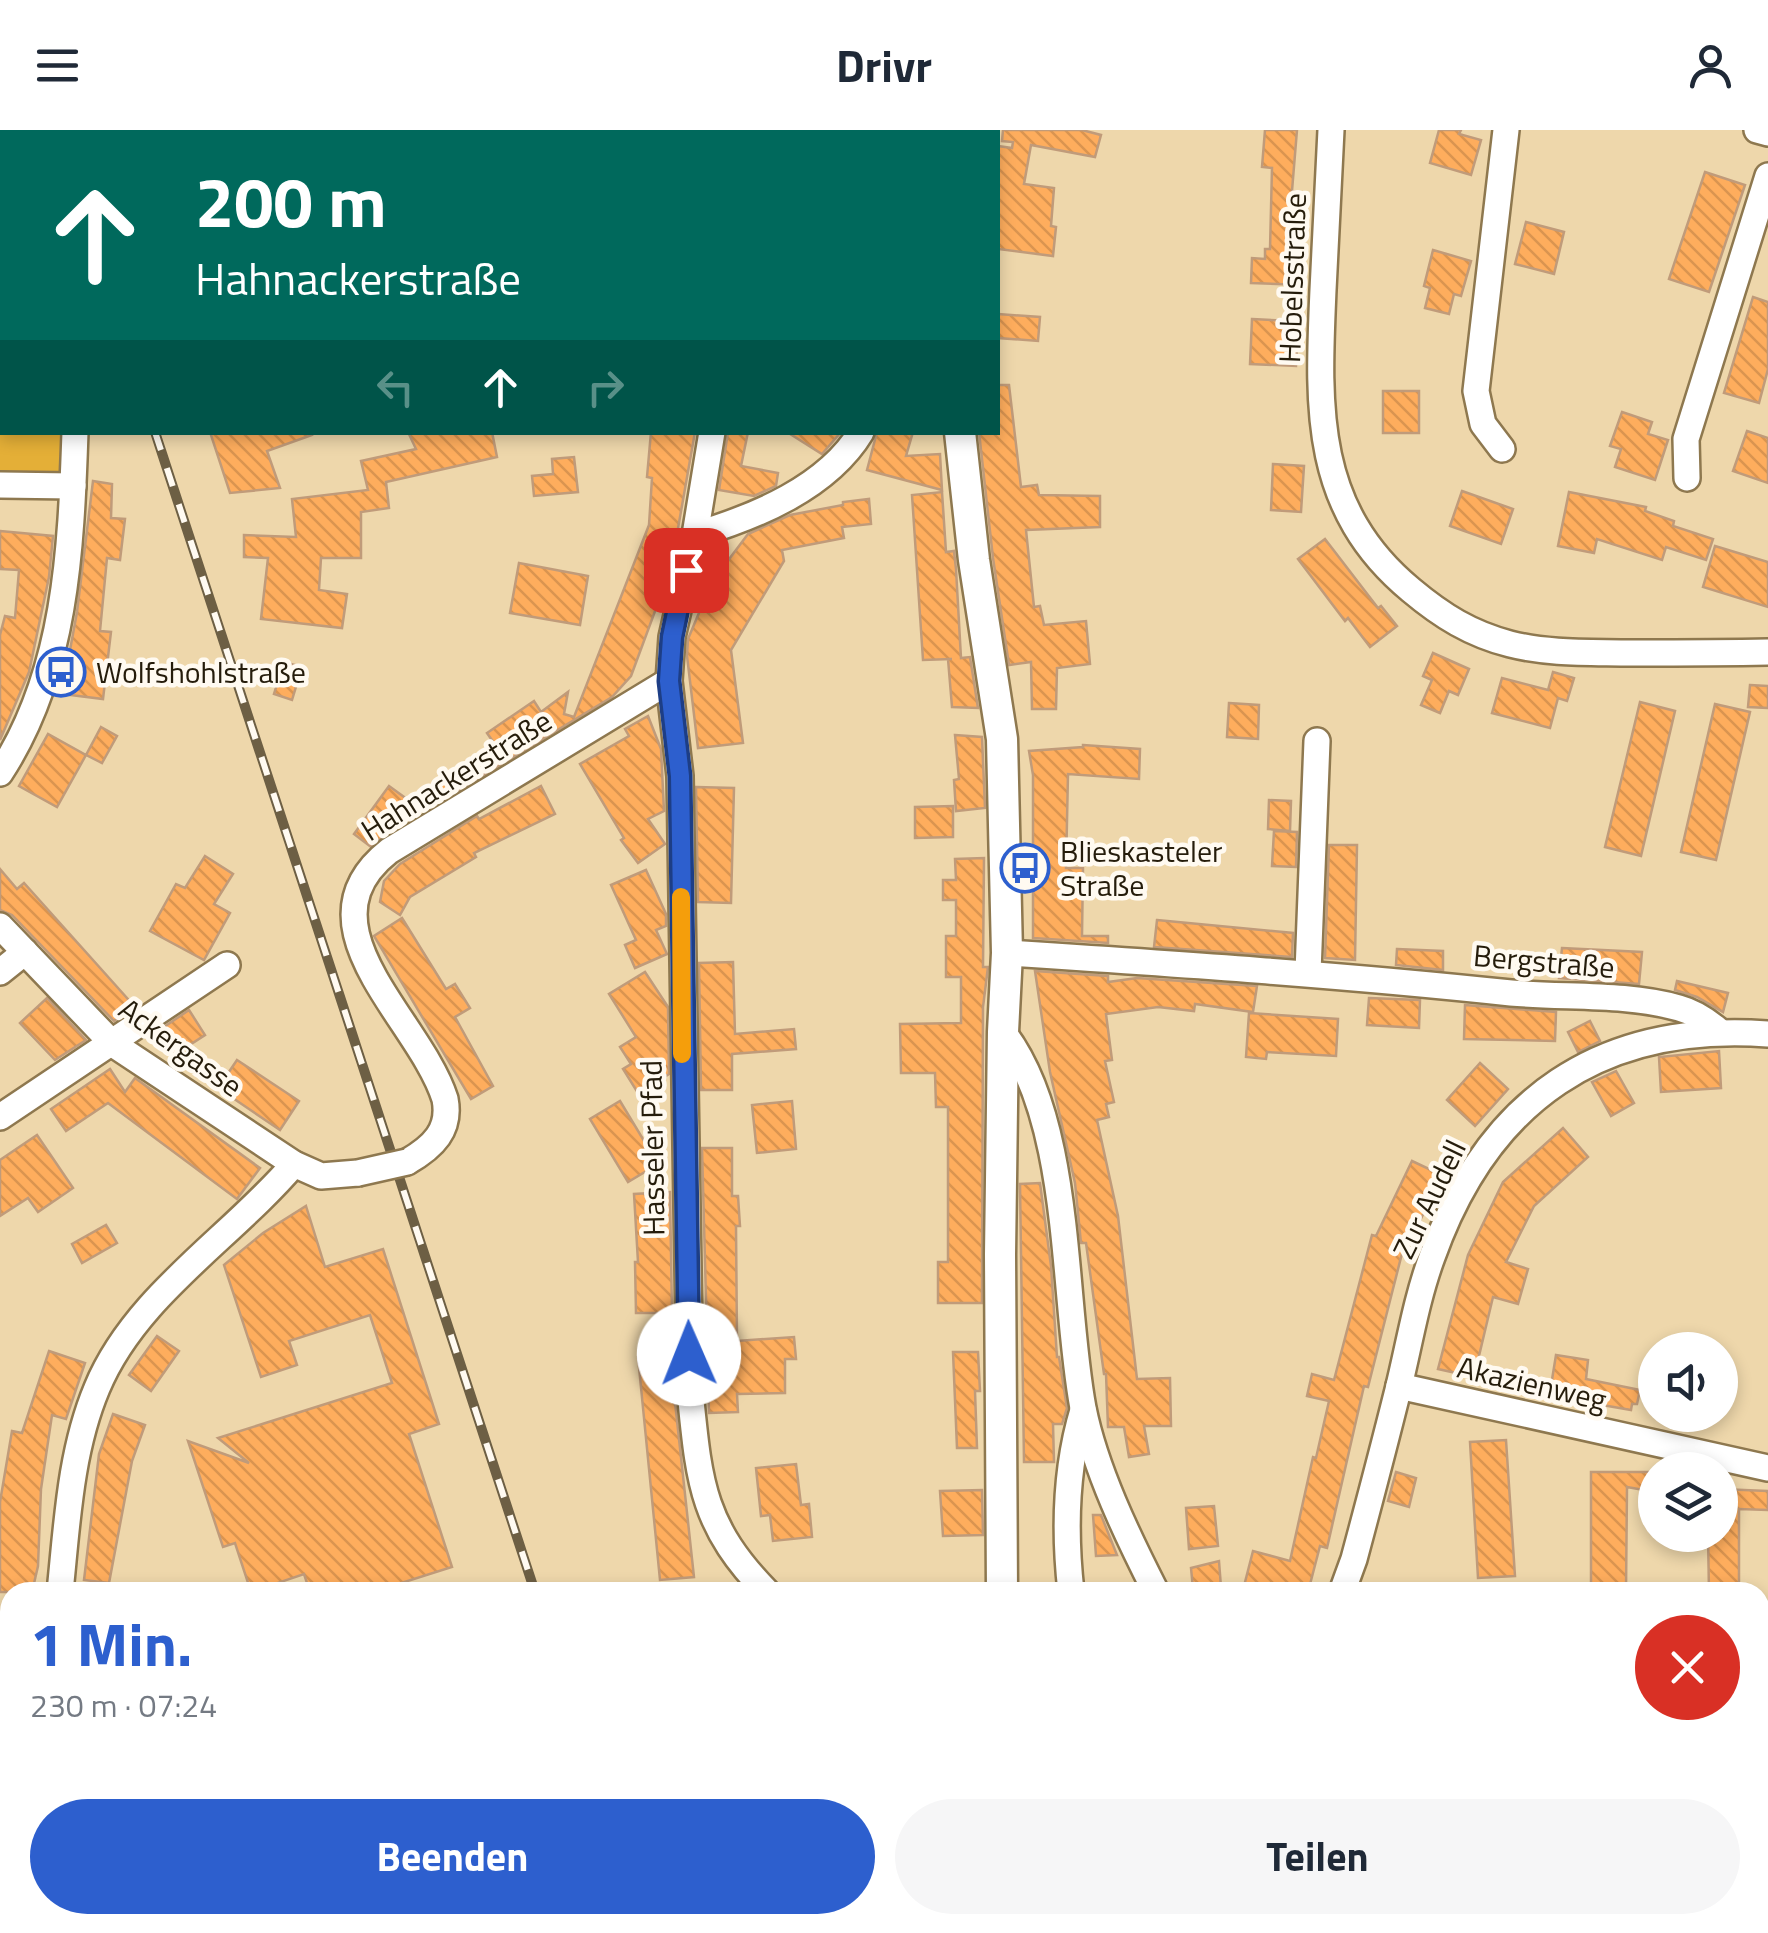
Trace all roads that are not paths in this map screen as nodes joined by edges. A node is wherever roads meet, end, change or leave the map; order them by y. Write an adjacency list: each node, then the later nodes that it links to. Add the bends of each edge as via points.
1 (1331, 130): 15 (street, Hobelsstraße, via 1322,428 1336,484 1365,540 1394,576 1472,633 1513,645 1567,652)
2 (1506, 130): 10 (street, via 1476,391 1482,424)
3 (1757, 130): 4 (street)
4 (1768, 134)
5 (1768, 176): 11 (street, via 1686,439)
6 (75, 435): 13 (street)
7 (712, 435): 14 (street)
8 (859, 435): 14 (street, via 840,460 794,493)
9 (960, 435): 21 (main road, via 1002,739)
10 (1502, 450)
11 (1687, 478)
12 (0, 484): 13 (street)
13 (74, 486): 18 (street, via 46,682)
14 (696, 535): 16 (street)
15 (1768, 652)
16 (669, 681): 30 (street, Hahnackerstraße, bridge, via 369,867 352,907 354,930 446,1099 446,1123 427,1150 407,1162 321,1176); 35 (street, Hasseler Pfad, via 680,776 695,1446 724,1543)
17 (1317, 742): 24 (street)
18 (0, 774)
19 (0, 926): 20 (street, Ackergasse)
20 (25, 952): 23 (street); 28 (street, Ackergasse)
21 (1007, 953): 24 (street, Bergstraße); 26 (main road)
22 (227, 966): 28 (street)
23 (0, 972)
24 (1308, 972): 25 (street, Bergstraße, via 1652,1002 1681,1008)
25 (1718, 1030): 27 (street, Bergstraße); 31 (street, Zur Audell, via 1597,1058 1526,1106 1495,1140 1432,1258)
26 (1003, 1032): 32 (street, via 1028,1072 1044,1121); 36 (main road)
27 (1768, 1034)
28 (112, 1044): 29 (street); 30 (street, Ackergasse)
29 (0, 1117)
30 (294, 1164): 34 (street, via 148,1310 117,1351 82,1438)
31 (1399, 1386): 33 (street, Akazienweg); 39 (street, Zur Audell)
32 (1083, 1410): 37 (street, via 1069,1471); 38 (street)
33 (1768, 1468)
34 (61, 1582)
35 (757, 1582)
36 (1002, 1582)
37 (1071, 1582)
38 (1151, 1582)
39 (1346, 1582)

